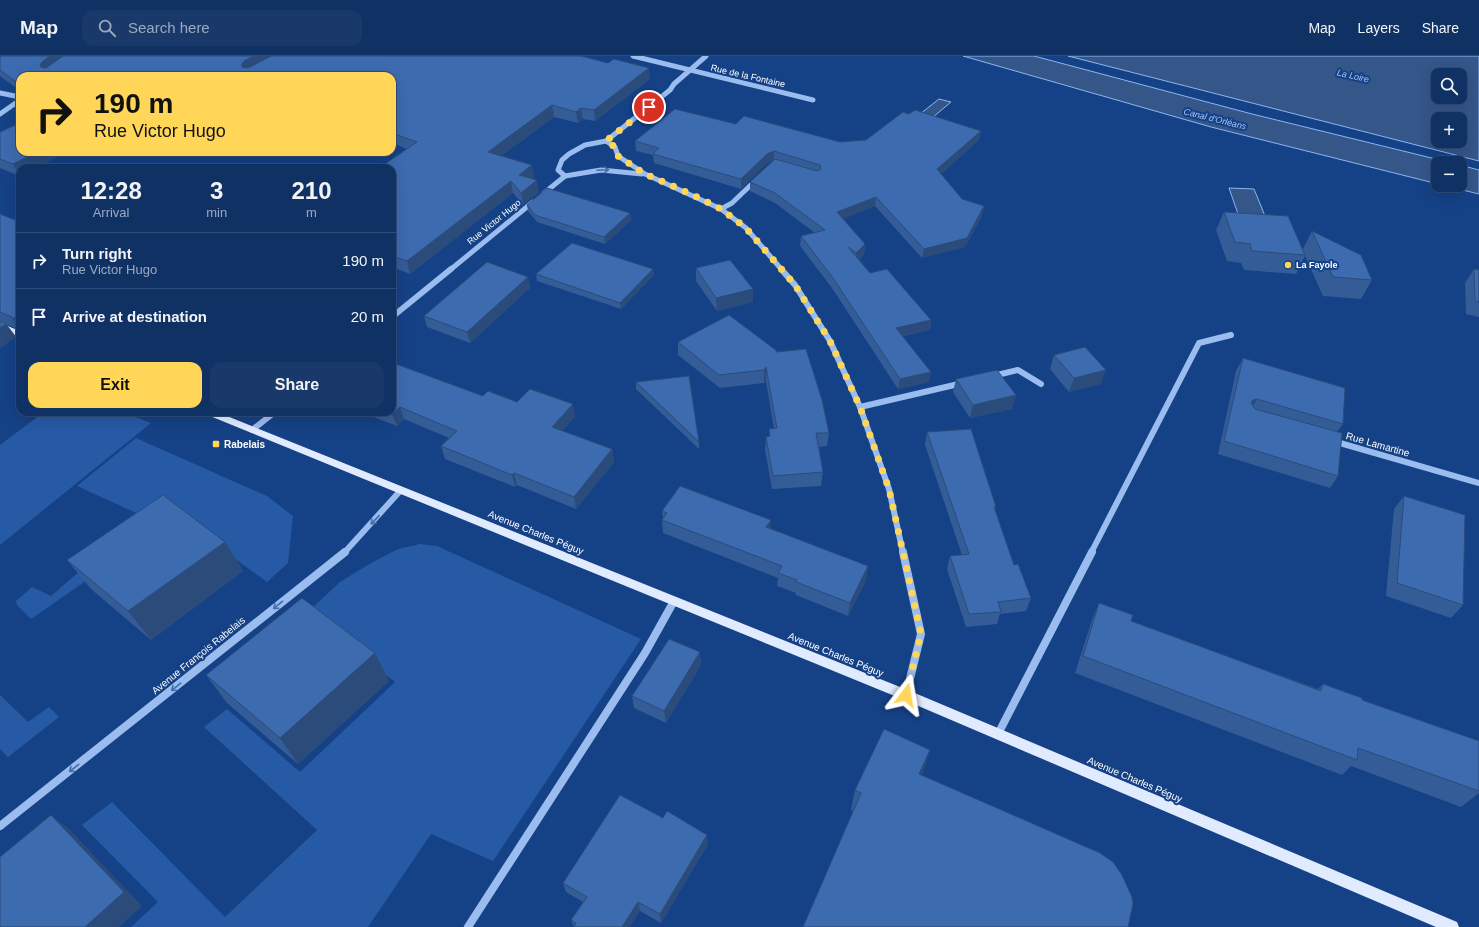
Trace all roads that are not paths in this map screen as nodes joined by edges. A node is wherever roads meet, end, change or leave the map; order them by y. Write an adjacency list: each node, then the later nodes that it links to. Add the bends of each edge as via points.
1 (632, 56): 3 (street, Rue de la Fontaine)
2 (706, 56): 3 (street)
3 (689, 70): 6 (street, Rue de la Fontaine); 9 (street, via 670,90)
4 (0, 93): 5 (street)
5 (16, 96)
6 (813, 100)
7 (16, 103): 8 (street)
8 (0, 114)
9 (606, 141): 10 (street, via 615,147 618,156); 11 (street, via 585,145 569,154 562,160 558,170)
10 (645, 174): 11 (street, one-way to 10, via 601,170); 13 (street)
11 (565, 176): 14 (street, Rue Victor Hugo)
12 (759, 176): 13 (street)
13 (721, 209): 21 (street, via 746,228 795,285 830,341)
14 (396, 314)
15 (0, 326): 16 (main road)
16 (16, 332)
17 (1230, 335): 30 (street, via 1199,344)
18 (988, 378): 20 (street, via 1018,370)
19 (972, 381): 21 (street)
20 (1041, 384)
21 (860, 407): 29 (street, via 889,489 921,634)
22 (218, 416): 24 (main road, Avenue Charles Péguy)
23 (270, 416): 24 (street)
24 (252, 430): 27 (main road, Avenue Charles Péguy)
25 (1326, 439): 26 (street, Rue Lamartine)
26 (1479, 483)
27 (401, 490): 28 (main road, Avenue Charles Péguy); 31 (street, Avenue François Rabelais, one-way to 31, via 346,551)
28 (674, 601): 29 (main road, Avenue Charles Péguy); 32 (street, via 646,653)
29 (906, 695): 30 (main road, Avenue Charles Péguy)
30 (998, 734): 33 (main road, Avenue Charles Péguy)
31 (0, 826)
32 (468, 927)
33 (1452, 927)

